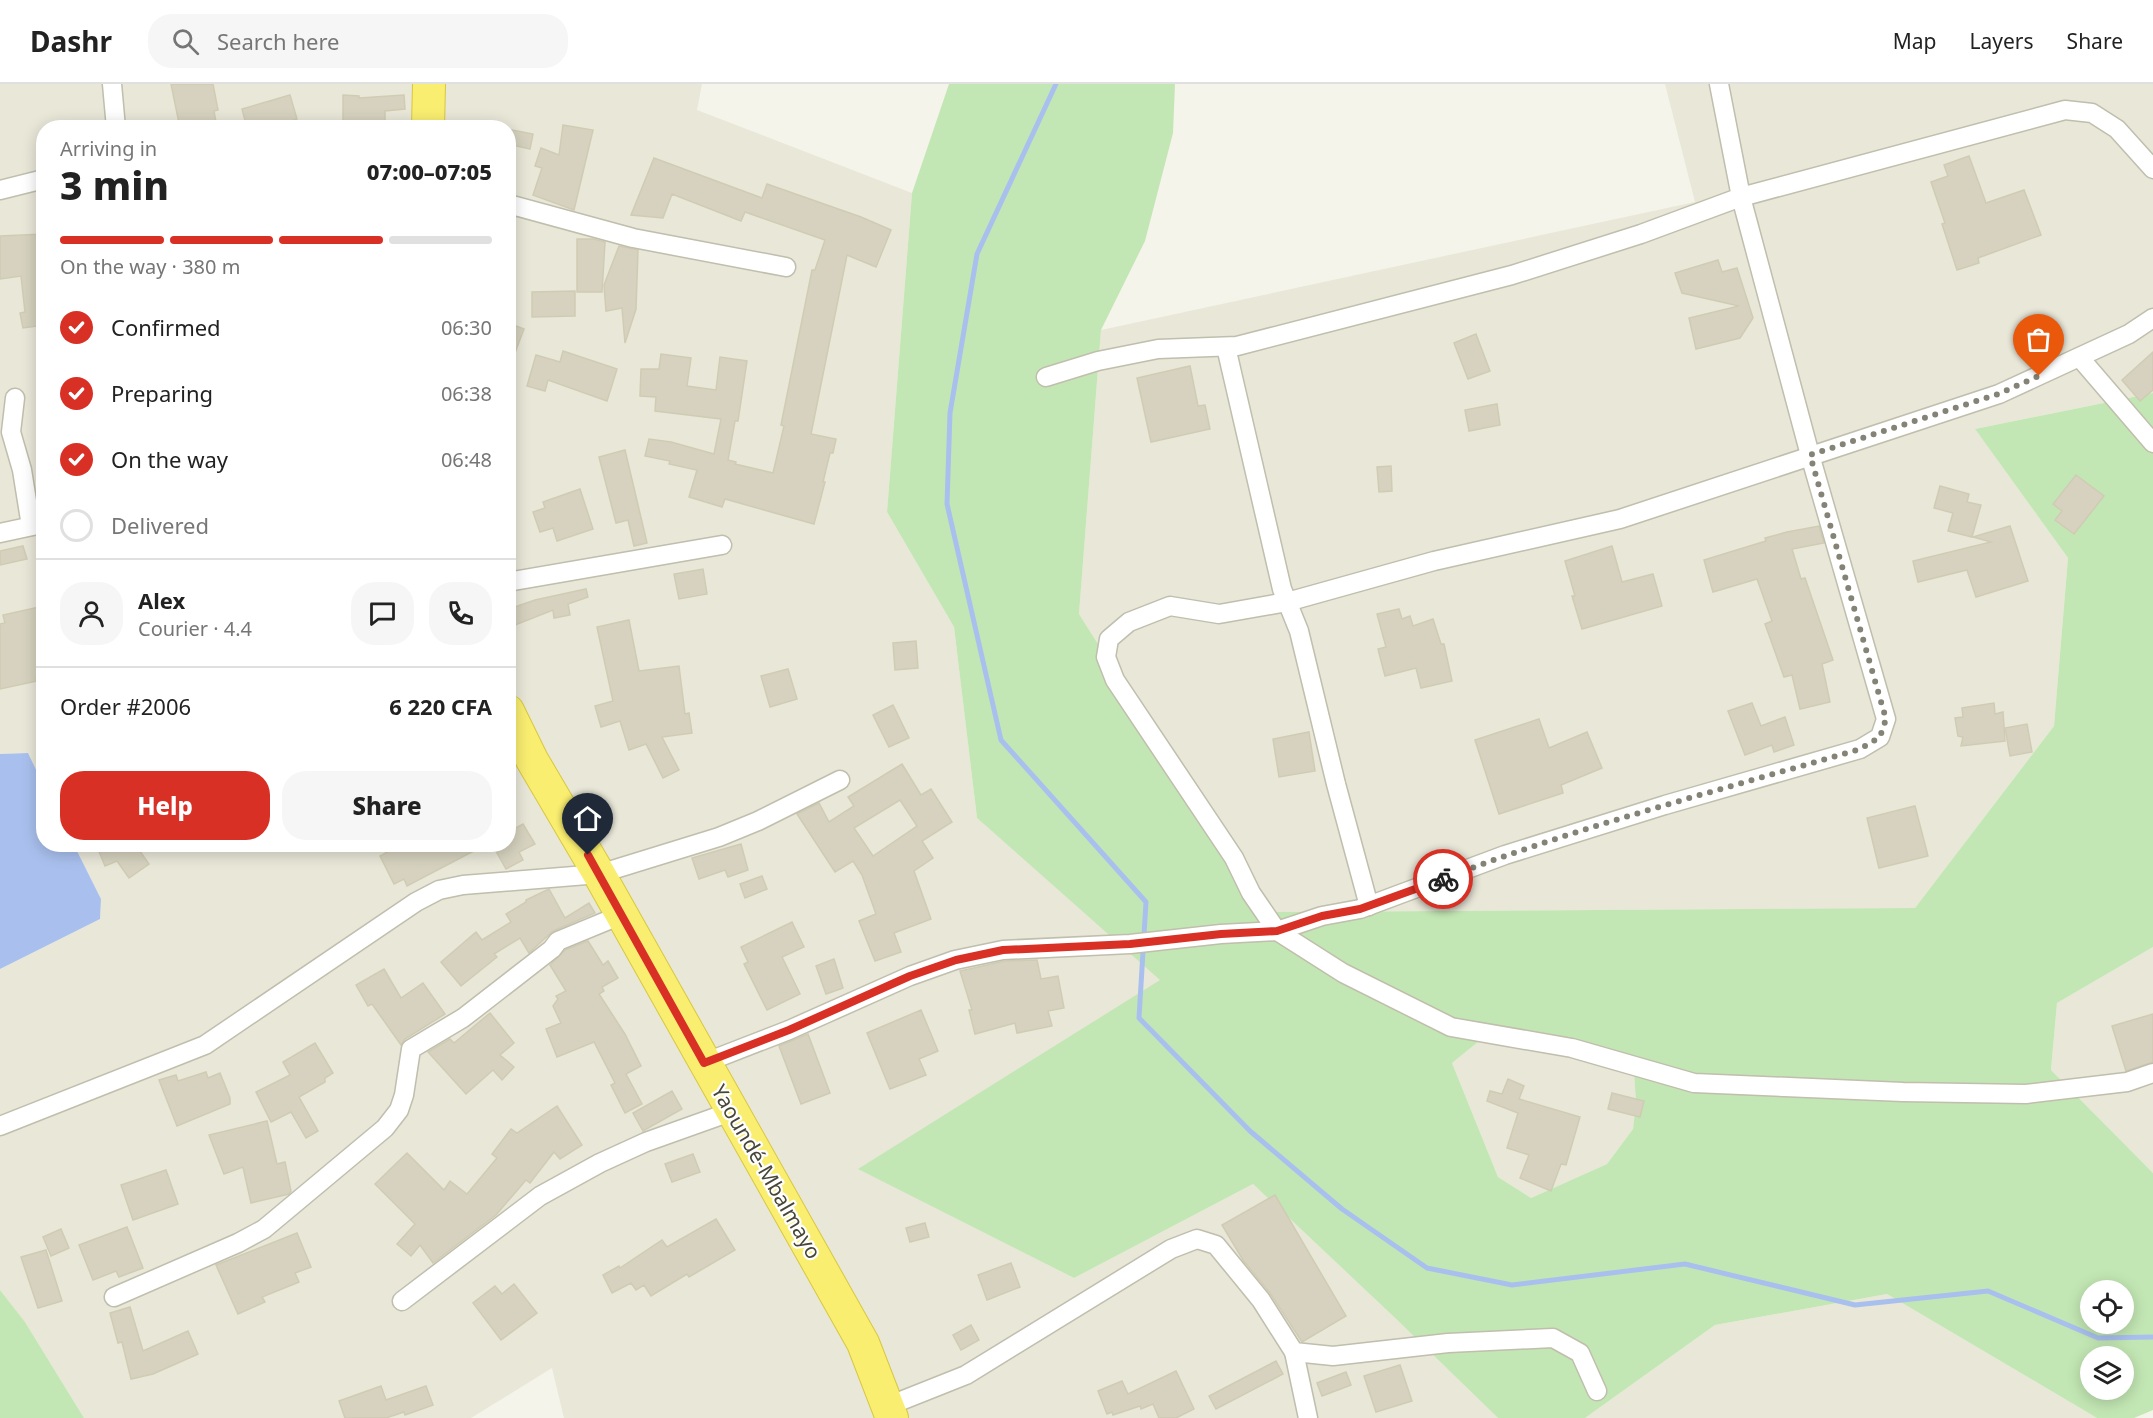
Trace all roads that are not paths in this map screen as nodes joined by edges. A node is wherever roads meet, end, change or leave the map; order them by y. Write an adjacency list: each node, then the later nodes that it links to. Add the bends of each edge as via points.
1 (112, 84): 4 (street)
2 (429, 84): 5 (highway)
3 (1719, 84): 9 (street)
4 (115, 120)
5 (428, 120)
6 (2153, 169): 9 (street, via 2117,129 2092,112 2065,110)
7 (36, 182): 8 (street)
8 (0, 190)
9 (1741, 197): 13 (street, via 1512,275); 18 (street)
10 (516, 206): 11 (street, via 633,238)
11 (786, 267)
12 (2153, 318): 14 (street)
13 (1226, 346): 15 (street, via 1158,350 1098,361); 24 (street)
14 (2080, 358): 17 (street); 18 (street, via 1998,394)
15 (1046, 377)
16 (15, 398): 19 (street, via 11,432)
17 (2153, 443)
18 (1810, 455): 24 (street, via 1620,519 1434,561); 28 (street, via 1886,719 1880,737 1860,749 1505,855)
19 (36, 521)
20 (36, 525): 21 (street)
21 (0, 533)
22 (722, 545): 23 (street)
23 (516, 581)
24 (1287, 602): 28 (street, via 1299,631); 30 (street, via 1218,614 1170,606 1129,622 1109,639 1106,657 1115,680 1234,858 1251,893)
25 (516, 727): 27 (highway, Yaoundé-Mbalmayo)
26 (840, 780): 27 (street, via 719,837)
27 (599, 874): 29 (highway, Yaoundé-Mbalmayo); 34 (street, via 495,881 439,890 205,1045)
28 (1369, 906): 30 (street)
29 (621, 915): 31 (highway, Yaoundé-Mbalmayo); 35 (street, via 558,941 463,1018 411,1050 404,1095 399,1110 385,1128 264,1229)
30 (1277, 931): 31 (street, via 1003,950 956,960); 32 (street, via 1343,973 1451,1027 1572,1048 1694,1083 2026,1094 2127,1082)
31 (704, 1063): 33 (highway, Yaoundé-Mbalmayo)
32 (2153, 1073)
33 (733, 1111): 36 (street, via 646,1142 550,1191); 39 (highway, Yaoundé-Mbalmayo, via 863,1343)
34 (0, 1126)
35 (114, 1297)
36 (402, 1301)
37 (1294, 1352): 38 (street, via 1333,1356 1448,1343 1553,1338 1580,1353); 39 (street, via 1261,1300 1216,1245 1197,1239 1171,1249 966,1375); 40 (street)
38 (1597, 1391)
39 (890, 1412)
40 (1308, 1418)

